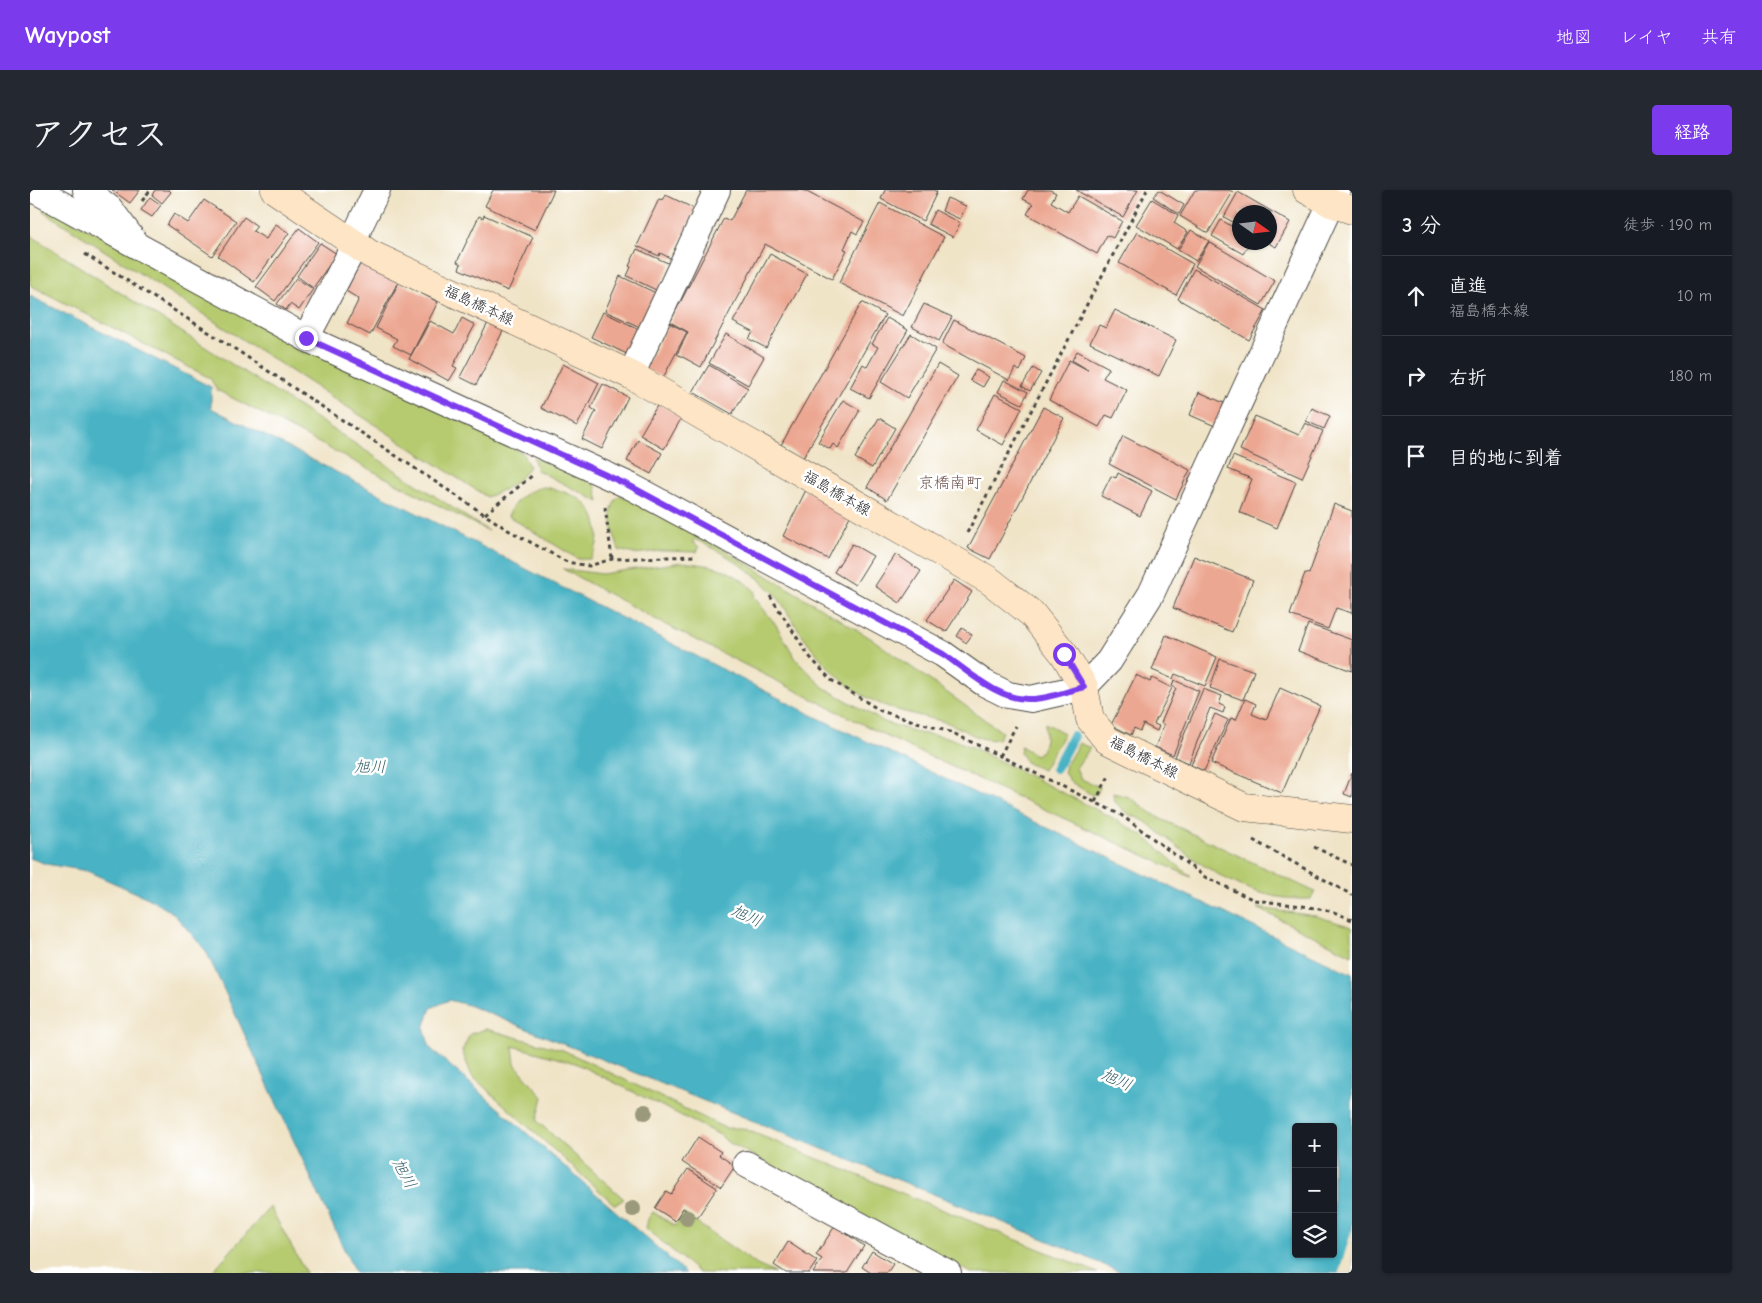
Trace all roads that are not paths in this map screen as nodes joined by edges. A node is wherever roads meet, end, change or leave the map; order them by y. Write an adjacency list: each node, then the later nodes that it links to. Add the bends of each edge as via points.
1 (35, 190): 9 (street)
2 (86, 190): 9 (street, via 110,208)
3 (275, 190): 8 (main road, 福島橋本線)
4 (377, 190): 8 (street)
5 (717, 190): 11 (street)
6 (1307, 190): 7 (main road)
7 (1340, 201): 12 (street, via 1150,594 1109,661)
8 (354, 243): 10 (street); 11 (main road, 福島橋本線, via 370,254)
9 (139, 247): 10 (street)
10 (306, 338): 12 (street, via 610,476 943,654 984,683 1008,695 1031,699)
11 (631, 375): 12 (main road, 福島橋本線, via 989,580 1032,614 1064,654)
12 (1084, 687): 13 (main road, 福島橋本線, via 1090,719 1107,740 1244,807)
13 (1352, 819)
14 (746, 1164): 15 (street)
15 (948, 1273)

